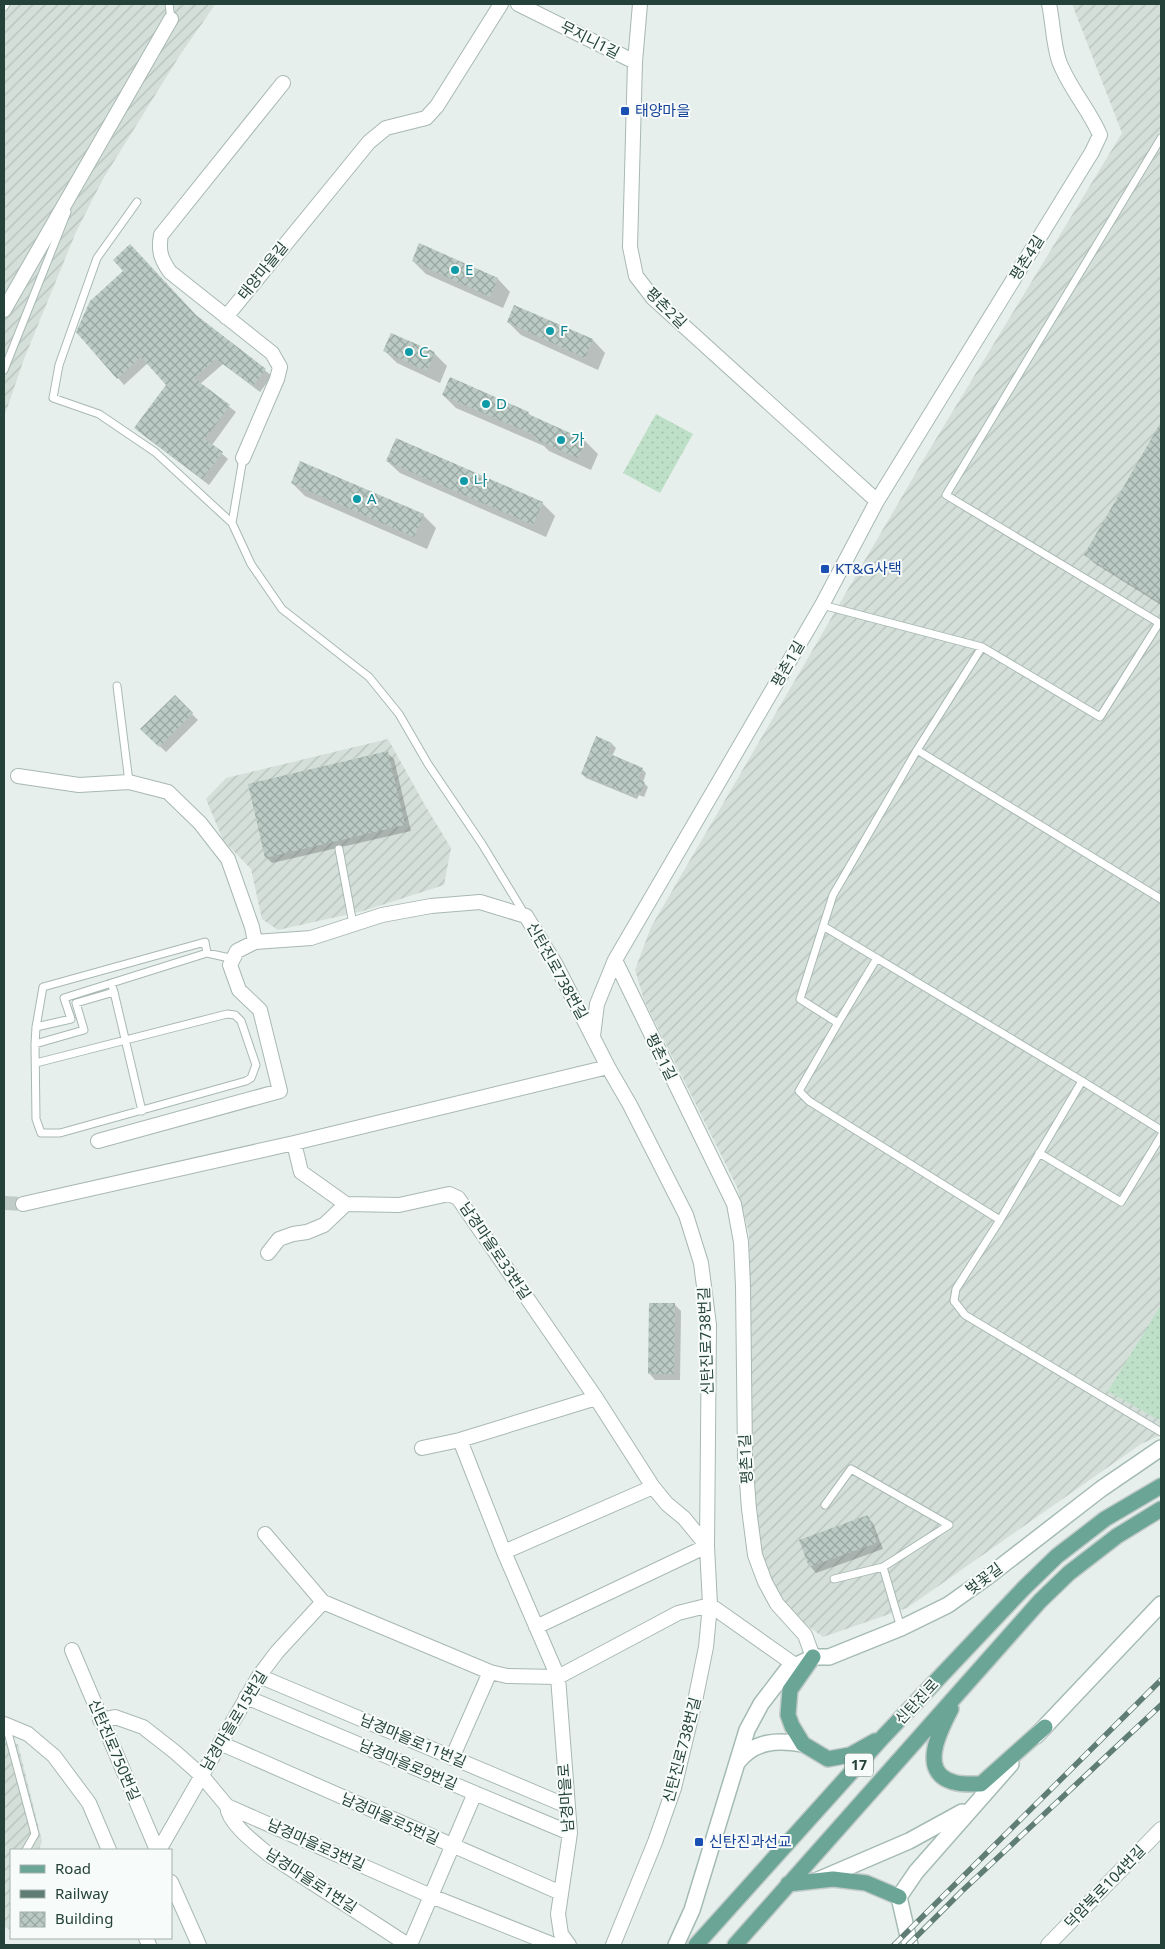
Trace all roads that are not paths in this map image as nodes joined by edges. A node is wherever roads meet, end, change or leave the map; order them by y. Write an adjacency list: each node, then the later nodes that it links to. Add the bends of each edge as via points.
1 (6, 4): 7 (lane)
2 (169, 4): 8 (lane)
3 (501, 4): 15 (street, 태양마을길, via 437,106 426,118 386,128 369,142)
4 (518, 4): 9 (street, 무지니1길)
5 (640, 4): 9 (street, 평촌2길)
6 (1049, 4): 18 (street, 평촌4길, via 1058,60 1100,135)
7 (4, 7)
8 (171, 19): 12 (street)
9 (634, 62): 18 (street, 평촌2길, via 630,247 636,276 653,298)
10 (283, 82): 15 (street, via 161,235 158,247 170,272)
11 (1161, 138): 21 (lane, via 946,495)
12 (82, 174): 14 (street); 16 (lane)
13 (137, 202): 19 (lane, via 97,258 59,365 53,398 99,414 155,452)
14 (4, 310)
15 (226, 317): 17 (street, via 272,353 280,367)
16 (4, 370)
17 (243, 458): 19 (lane)
18 (877, 501): 20 (street, 평촌1길)
19 (232, 523): 29 (lane, via 251,564 282,609 370,677 399,714)
20 (822, 605): 22 (lane); 36 (street, 평촌1길)
21 (1160, 623): 22 (lane, via 1100,717)
22 (982, 647): 24 (lane)
23 (117, 686): 26 (lane)
24 (917, 750): 28 (lane); 31 (lane, via 833,895)
25 (18, 776): 26 (street, via 79,785)
26 (129, 782): 32 (street, via 168,792 200,823 228,859)
27 (339, 849): 30 (lane)
28 (1161, 899)
29 (526, 916): 30 (street, 신탄진로738번길, via 480,902 431,906); 41 (street, 신탄진로738번길)
30 (353, 924): 32 (street, 신탄진로738번길, via 311,938)
31 (823, 926): 34 (lane); 39 (lane, via 800,999)
32 (255, 942): 35 (street, via 237,951)
33 (208, 953): 35 (lane); 37 (lane); 40 (lane, via 205,942 43,987)
34 (877, 958): 39 (lane); 46 (lane)
35 (234, 959): 50 (street, via 230,965 240,990 260,1010 280,1091)
36 (615, 960): 41 (street, via 597,1004); 77 (street, 평촌1길, via 734,1204 744,1286 745,1456 755,1554 776,1604 805,1636)
37 (111, 983): 38 (lane); 40 (lane, via 64,998 71,1019)
38 (114, 992): 42 (lane); 43 (lane, via 76,1003 84,1030)
39 (838, 1022): 55 (lane, via 799,1092)
40 (36, 1027): 43 (lane)
41 (593, 1036): 45 (street, 신탄진로738번길)
42 (125, 1040): 44 (lane); 47 (lane); 47 (lane, via 227,1014 235,1015 242,1021 256,1065 251,1078 246,1081)
43 (35, 1044): 44 (lane)
44 (36, 1063): 47 (lane, via 36,1119 41,1133 60,1133)
45 (608, 1067): 51 (street); 67 (street, 신탄진로738번길, via 686,1215 701,1263 709,1325)
46 (1082, 1081): 48 (lane); 52 (lane)
47 (142, 1111)
48 (1161, 1130)
49 (1161, 1136): 52 (lane, via 1121,1202)
50 (98, 1141)
51 (294, 1143): 53 (street); 54 (street, via 301,1172)
52 (1039, 1153): 55 (lane)
53 (23, 1204)
54 (346, 1204): 56 (street, via 324,1225 279,1239); 57 (street, 남경마을로33번길, via 400,1205 449,1194 458,1198)
55 (1000, 1220): 58 (lane, via 956,1289 954,1302 965,1315)
56 (268, 1253)
57 (596, 1398): 59 (street); 63 (street)
58 (1161, 1432)
59 (460, 1440): 60 (street); 68 (street, 남경마을로)
60 (422, 1448)
61 (1161, 1448): 75 (street, 벚꽃길, via 1101,1489 948,1605)
62 (1161, 1486): 87 (main road, 신탄진로 / 17, via 1105,1519 1057,1556)
63 (653, 1487): 67 (street); 68 (street)
64 (825, 1505): 69 (lane, via 851,1469 949,1525)
65 (1161, 1508): 82 (main road, 신탄진로 / 17, via 1117,1536 1069,1573)
66 (265, 1534): 71 (street)
67 (707, 1546): 73 (street, 신탄진로738번길); 74 (street)
68 (504, 1552): 74 (street, 남경마을로)
69 (883, 1567): 70 (lane); 75 (lane)
70 (834, 1579)
71 (323, 1602): 79 (street); 80 (street, 남경마을로15번길)
72 (1161, 1604): 86 (street)
73 (710, 1605): 78 (street); 81 (street, via 678,1612); 114 (street, 신탄진로738번길, via 703,1666 674,1788)
74 (536, 1627): 81 (street, 남경마을로)
75 (901, 1628): 77 (street, 벚꽃길, via 829,1656)
76 (72, 1650): 84 (street, 신탄진로750번길)
77 (813, 1657): 78 (street, 벚꽃길); 89 (main road, via 790,1690 788,1714)
78 (791, 1668): 91 (street, via 760,1704)
79 (490, 1672): 81 (street, via 507,1676); 90 (street)
80 (259, 1676): 83 (street, 남경마을로15번길); 90 (street, 남경마을로11번길)
81 (558, 1677): 96 (street, 남경마을로)
82 (962, 1688): 86 (main road, via 934,1749 934,1764 953,1782 981,1784); 106 (main road, 신탄진로 / 17)
83 (246, 1697): 88 (street, 남경마을로15번길); 93 (street, 남경마을로9번길)
84 (100, 1720): 92 (street, 남경마을로3번길, via 115,1717 143,1727); 102 (street, 신탄진로750번길)
85 (5, 1725): 100 (lane, via 35,1834); 101 (street, via 28,1734 54,1756 89,1803)
86 (1045, 1727): 94 (street)
87 (883, 1737): 89 (main road, via 850,1755 828,1759); 116 (main road, 신탄진로 / 17)
88 (220, 1743): 92 (street, 남경마을로15번길); 99 (street, 남경마을로5번길)
89 (804, 1744): 91 (street, via 780,1740 760,1745 738,1761)
90 (452, 1758): 96 (street, 남경마을로11번길)
91 (733, 1770): 115 (street, via 692,1910)
92 (202, 1776): 95 (street, 남경마을로3번길); 103 (street, 남경마을로15번길)
93 (475, 1793): 98 (street, 남경마을로9번길); 99 (street)
94 (974, 1805): 104 (street, via 909,1841); 109 (street, via 916,1872)
95 (227, 1806): 108 (street, 남경마을로3번길); 111 (street, 남경마을로1번길, via 230,1818 268,1854)
96 (567, 1806): 98 (street, 남경마을로)
97 (1161, 1829): 119 (street, 덕암북로104번길)
98 (570, 1833): 107 (street, 남경마을로)
99 (451, 1846): 107 (street, 남경마을로5번길); 108 (street)
100 (27, 1849)
101 (109, 1849)
102 (158, 1849)
103 (159, 1849)
104 (815, 1881): 106 (main road); 109 (main road, via 833,1879 866,1883)
105 (172, 1884): 110 (street)
106 (788, 1884): 117 (main road, 신탄진로 / 17)
107 (561, 1893): 113 (street, 남경마을로, via 558,1914 561,1934)
108 (431, 1896): 111 (street); 112 (street, 남경마을로3번길)
109 (899, 1897): 118 (street)
110 (199, 1945)
111 (409, 1945)
112 (554, 1945)
113 (569, 1945)
114 (613, 1945)
115 (676, 1945)
116 (696, 1945)
117 (735, 1945)
118 (910, 1945)
119 (1048, 1945)

